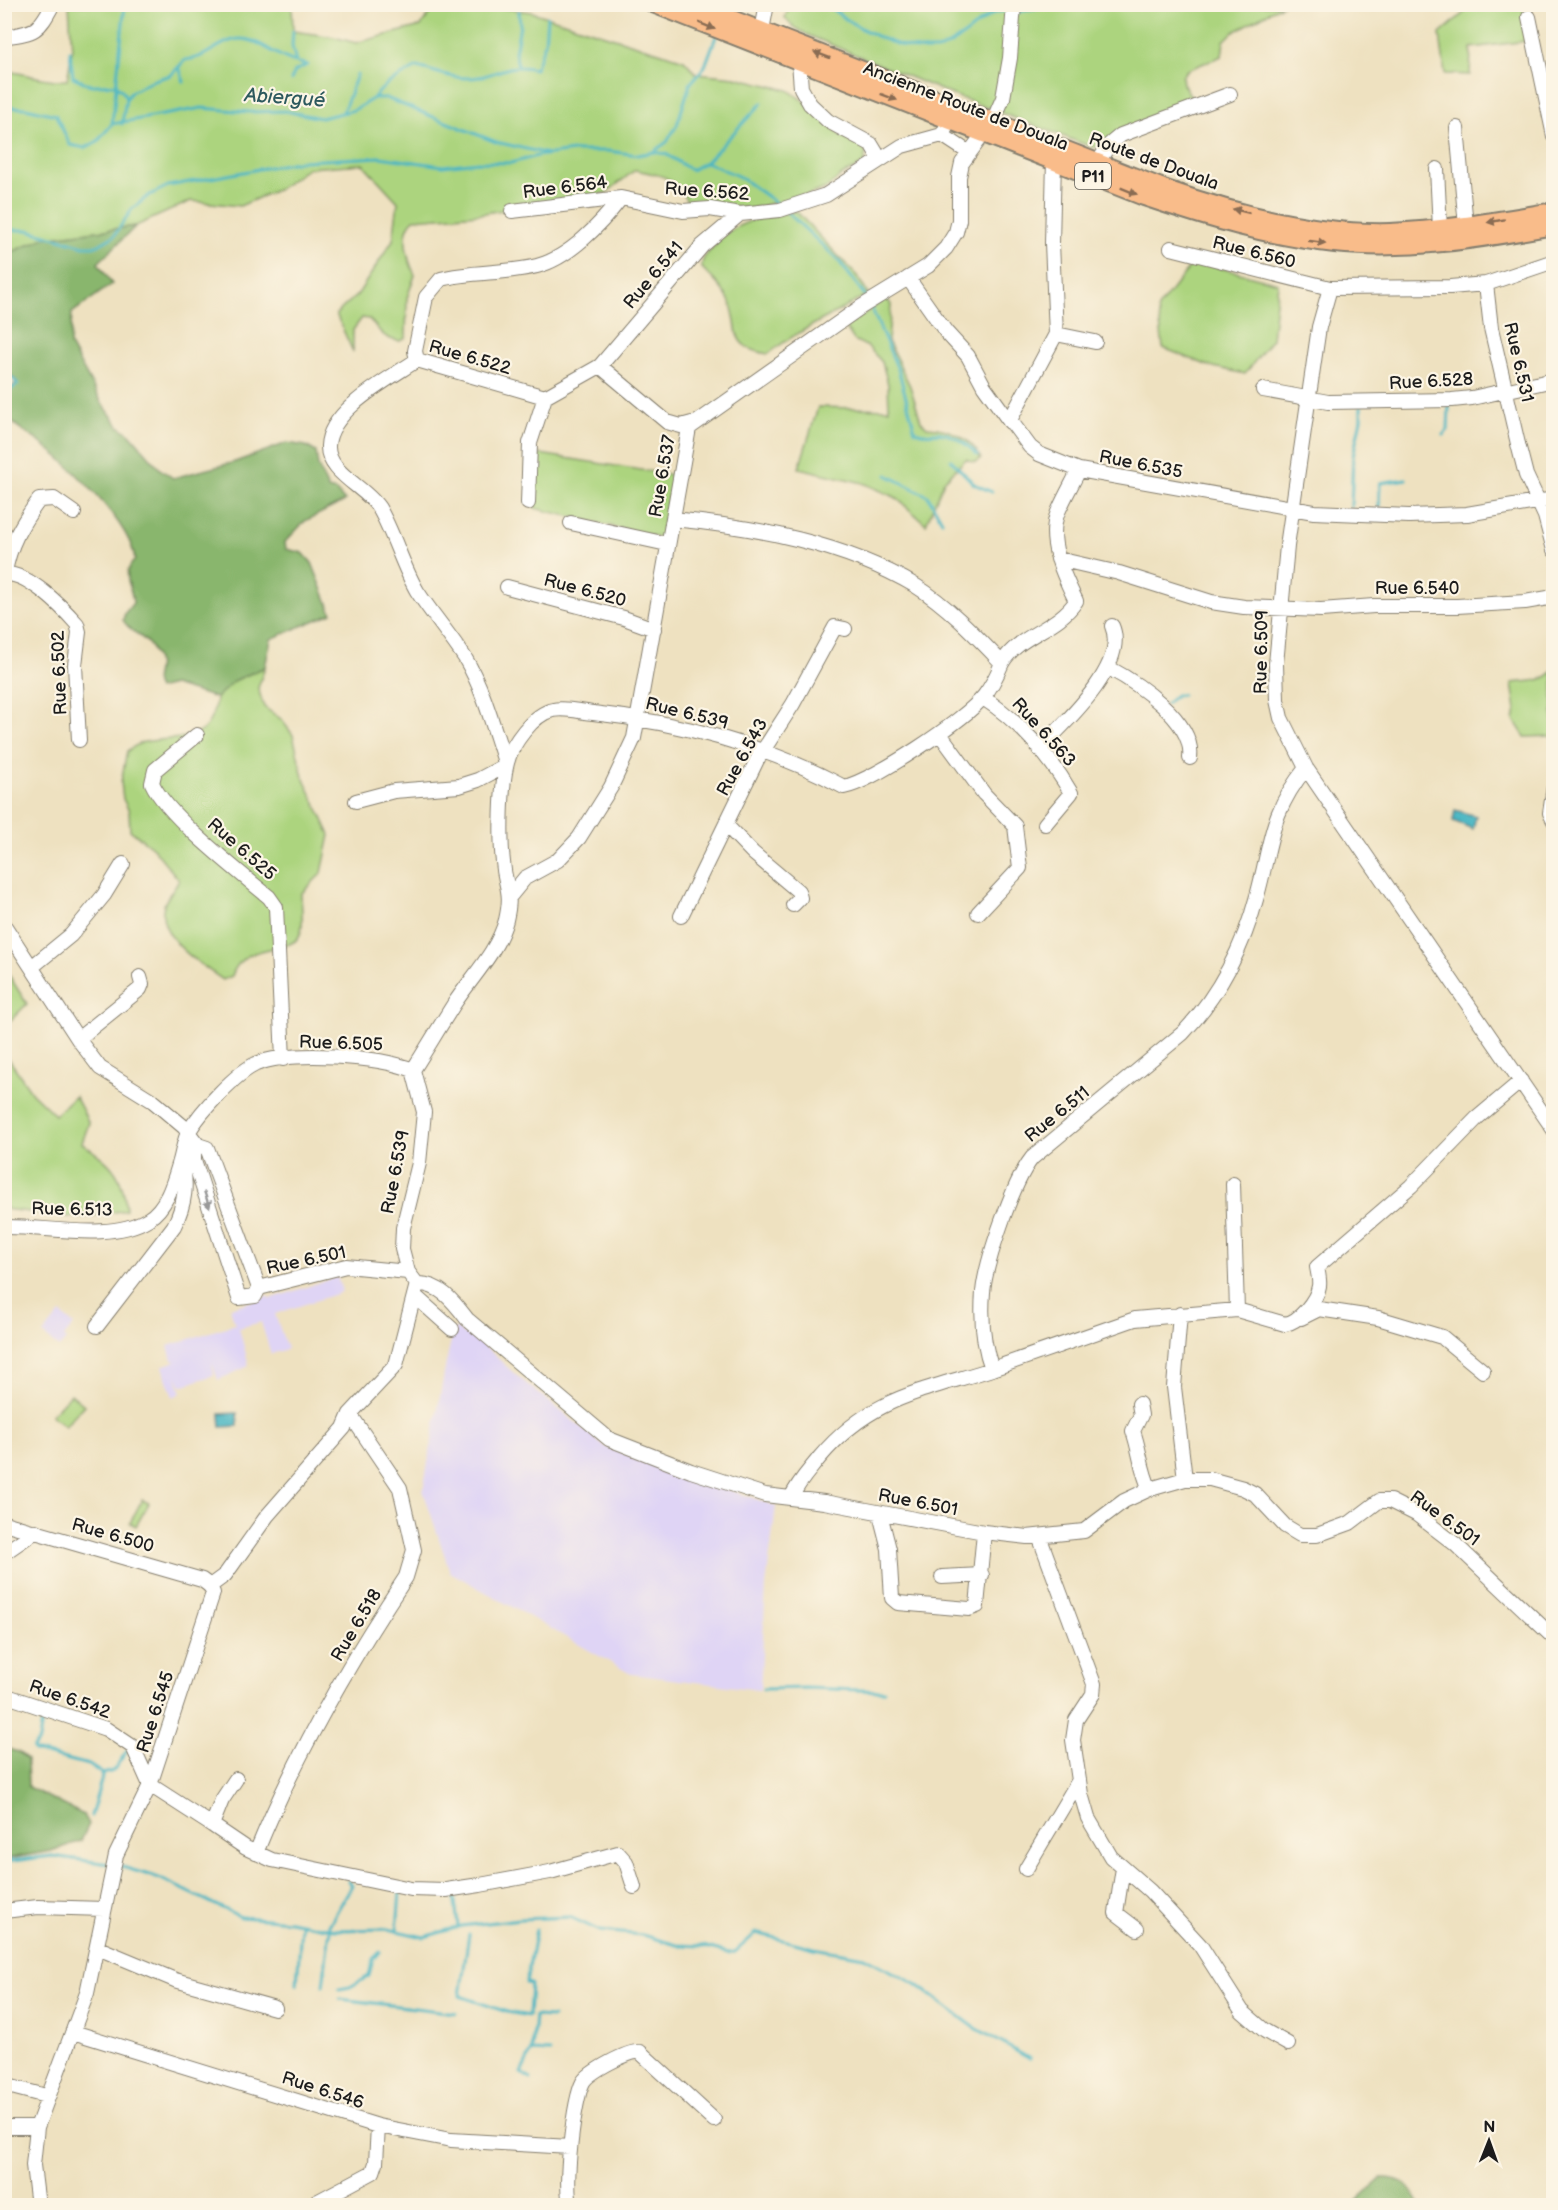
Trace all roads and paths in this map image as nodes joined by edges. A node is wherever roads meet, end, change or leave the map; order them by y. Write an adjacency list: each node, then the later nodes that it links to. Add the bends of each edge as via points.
1 (53, 4): 7 (street, via 42,26)
2 (653, 4): 8 (main road, Ancienne Route de Douala / P11, one-way to 8)
3 (694, 4): 8 (main road, Route de Douala / P11)
4 (767, 4): 8 (street)
5 (1014, 4): 12 (street, Rue 6.537, via 1003,98)
6 (1529, 17): 15 (street)
7 (4, 37)
8 (761, 39): 9 (main road, Ancienne Route de Douala / P11); 12 (main road, Route de Douala / P11, one-way to 8)
9 (799, 62): 11 (main road, Ancienne Route de Douala / P11, one-way to 11); 17 (street, via 801,88 810,104 828,121 871,144)
10 (1230, 94): 19 (street, via 1121,135)
11 (950, 120): 12 (main road, Ancienne Route de Douala / P11); 14 (street)
12 (988, 128): 16 (street, Rue 6.537); 18 (main road, Ancienne Route de Douala / P11); 19 (main road, Route de Douala / P11)
13 (1457, 128): 25 (street)
14 (942, 135): 16 (street); 17 (street, Rue 6.562, via 902,146)
15 (1554, 136)
16 (968, 152): 30 (street, Rue 6.537, via 958,177 956,232 928,266)
17 (880, 159): 24 (street, Rue 6.562, via 826,195 780,210)
18 (1053, 160): 26 (main road, Ancienne Route de Douala / P11, one-way to 26, via 1205,218 1337,244 1451,243); 33 (street)
19 (1098, 162): 27 (main road, Route de Douala / P11, one-way to 19, via 1389,232 1311,227 1210,204)
20 (1437, 169): 27 (street)
21 (621, 198): 23 (street, Rue 6.564); 24 (street, Rue 6.562, via 667,209); 35 (street, via 601,224 550,262 441,279 426,297 415,351)
22 (1554, 211): 25 (main road, Route de Douala / P11, one-way to 25)
23 (512, 212)
24 (740, 214): 36 (street, Rue 6.541, via 702,246)
25 (1466, 226): 27 (main road, Route de Douala / P11)
26 (1554, 226)
27 (1440, 228)
28 (1171, 248): 32 (street, Rue 6.560)
29 (1554, 261): 31 (street)
30 (908, 278): 42 (street, Rue 6.535, via 968,356); 43 (street, Rue 6.537)
31 (1486, 284): 32 (street); 39 (street, Rue 6.531, via 1491,328)
32 (1330, 288): 41 (street, Rue 6.509, via 1322,312)
33 (1056, 333): 34 (street); 42 (street)
34 (1095, 342)
35 (417, 360): 40 (street, Rue 6.522); 72 (street, Rue 6.522, via 337,420 329,438 329,453 335,466 377,505 417,590 464,657)
36 (600, 366): 40 (street); 43 (street, via 667,422 681,426)
37 (1554, 380): 39 (street, Rue 6.528)
38 (1263, 390): 41 (street, Rue 6.528)
39 (1507, 390): 41 (street, Rue 6.528, via 1452,400); 47 (street, Rue 6.531, via 1526,475)
40 (545, 397): 46 (street, via 530,443)
41 (1309, 400): 48 (street, Rue 6.509)
42 (1010, 422): 44 (street, Rue 6.535, via 1039,454)
43 (692, 423): 50 (street, Rue 6.537)
44 (1079, 470): 48 (street, Rue 6.535); 54 (street, via 1057,514)
45 (1554, 499): 47 (street, Rue 6.535)
46 (528, 502)
47 (1538, 502): 48 (street, Rue 6.535, via 1483,512 1428,515); 53 (street, Rue 6.531)
48 (1294, 509): 58 (street, Rue 6.509)
49 (74, 513): 55 (street, via 54,499 39,500 12,544)
50 (673, 519): 52 (street, Rue 6.537); 62 (street, via 724,524 804,542 887,572 916,586 940,604)
51 (571, 523): 52 (street)
52 (667, 544): 60 (street, Rue 6.537)
53 (1554, 550)
54 (1058, 559): 58 (street, Rue 6.540, via 1119,573 1211,602); 62 (street, Rue 6.539, via 1075,602 1008,652)
55 (5, 574): 68 (street, Rue 6.502, via 22,577 36,586 77,624)
56 (507, 587): 60 (street, Rue 6.520)
57 (1554, 597): 58 (street, Rue 6.540, via 1477,606 1321,610)
58 (1280, 607): 73 (street, Rue 6.509, via 1277,700 1281,718)
59 (1112, 626): 63 (street, via 1115,643)
60 (654, 629): 65 (street, Rue 6.537)
61 (845, 629): 70 (street, Rue 6.543, via 835,627)
62 (1002, 663): 64 (street, Rue 6.539)
63 (1109, 668): 69 (street); 71 (street, via 1140,685 1179,724 1190,743)
64 (983, 698): 66 (street, Rue 6.539); 69 (street, Rue 6.563, via 1003,711)
65 (639, 718): 70 (street, Rue 6.539); 72 (street, Rue 6.539, via 558,709 547,712 514,745); 80 (street, Rue 6.537, via 626,759 579,838 558,860 525,878)
66 (940, 734): 70 (street, Rue 6.539, via 844,787); 82 (street, via 984,794 1015,826 1020,868)
67 (197, 735): 88 (street, Rue 6.525, via 155,770 153,783 163,800 190,828 276,907)
68 (79, 740)
69 (1039, 749): 77 (street, Rue 6.563, via 1071,793)
70 (762, 753): 78 (street, Rue 6.543)
71 (1190, 758)
72 (506, 765): 75 (street, via 459,786 394,791); 80 (street, Rue 6.539, via 503,863)
73 (1306, 768): 90 (street, Rue 6.509); 105 (street, Rue 6.511, via 1281,802 1244,936 1205,1008 1183,1033 1032,1158 1023,1170 1002,1223 983,1290 986,1353)
74 (1554, 786): 76 (street, via 1550,813)
75 (356, 801)
76 (1554, 821)
77 (1045, 824)
78 (726, 825): 81 (street, via 798,891 800,898); 83 (street, Rue 6.543)
79 (123, 864): 85 (street, via 71,935)
80 (511, 895): 89 (street, Rue 6.539, via 503,928)
81 (793, 905)
82 (978, 913)
83 (681, 916)
84 (6, 929): 85 (street, Rue 6.501)
85 (33, 966): 87 (street, Rue 6.501)
86 (140, 977): 87 (street, via 140,989)
87 (78, 1039): 92 (street, Rue 6.501, via 100,1068 153,1101)
88 (283, 1059): 89 (street, Rue 6.505, via 322,1056 384,1061); 92 (street, Rue 6.505, via 243,1072)
89 (413, 1070): 97 (street, Rue 6.539, via 424,1112 415,1180 403,1228 402,1249)
90 (1521, 1081): 91 (street, Rue 6.509); 102 (street, via 1411,1186 1317,1267 1319,1288)
91 (1554, 1130)
92 (188, 1132): 93 (street, Rue 6.501); 94 (street, Rue 6.513)
93 (198, 1145): 98 (street, Rue 6.501, via 205,1146 211,1154); 98 (street, Rue 6.501, one-way to 98, via 194,1160 239,1298 255,1296)
94 (181, 1160): 96 (street, Rue 6.513, via 165,1201 144,1221 106,1231); 103 (street, via 185,1183 182,1211)
95 (1233, 1184): 100 (street)
96 (4, 1227)
97 (408, 1272): 98 (street, Rue 6.501, via 346,1266); 99 (street)
98 (259, 1288)
99 (416, 1290): 104 (street); 108 (street, via 396,1365); 111 (street, Rue 6.501, via 429,1284 454,1300 467,1319 609,1439 736,1486)
100 (1237, 1310): 101 (street); 102 (street, via 1285,1324)
101 (1180, 1314): 105 (street, via 1135,1318); 109 (street, via 1174,1387)
102 (1301, 1318): 106 (street, via 1319,1309 1378,1318 1442,1337)
103 (98, 1326)
104 (452, 1329)
105 (992, 1369): 111 (street, via 884,1404 866,1414 834,1441 803,1476)
106 (1484, 1371)
107 (1139, 1404): 110 (street, via 1141,1415 1133,1431)
108 (350, 1414): 120 (street, via 344,1428 267,1516 225,1575); 127 (street, Rue 6.518, via 400,1488 414,1545 413,1557 406,1577 312,1732 280,1794)
109 (1185, 1479): 110 (street, Rue 6.501); 121 (street, Rue 6.501, via 1210,1479 1243,1488 1255,1494 1300,1536 1317,1535 1350,1523 1379,1501 1390,1501 1416,1514 1455,1544)
110 (1150, 1489): 116 (street, Rue 6.501, via 1125,1501 1084,1531)
111 (791, 1498): 112 (street, Rue 6.501)
112 (880, 1514): 115 (street, Rue 6.501); 118 (street, via 889,1549 892,1598 898,1603 974,1608 979,1602)
113 (4, 1523): 114 (street, Rue 6.500)
114 (36, 1531): 117 (street); 120 (street, Rue 6.500, via 202,1580)
115 (984, 1532): 116 (street, Rue 6.501); 118 (street)
116 (1039, 1536): 124 (street, via 1094,1684 1093,1694 1076,1720 1073,1740)
117 (4, 1553)
118 (982, 1575): 119 (street)
119 (942, 1577)
120 (210, 1586): 125 (street, Rue 6.545, via 213,1593)
121 (1554, 1638)
122 (4, 1695): 125 (street, Rue 6.542, via 106,1729 133,1747)
123 (236, 1779): 126 (street)
124 (1079, 1780): 128 (street, via 1088,1818 1111,1857); 129 (street)
125 (150, 1785): 126 (street); 131 (street, Rue 6.545, via 116,1855)
126 (212, 1824): 127 (street)
127 (256, 1853): 130 (street, via 364,1881 446,1890 550,1872 618,1852 626,1862)
128 (1123, 1868): 133 (street, via 1116,1913); 137 (street, via 1200,1945 1242,2011 1272,2037)
129 (1026, 1869)
130 (634, 1887)
131 (104, 1909): 132 (street, via 38,1907); 134 (street, Rue 6.545)
132 (4, 1911)
133 (1137, 1929)
134 (98, 1948): 135 (street, via 175,1980); 136 (street, Rue 6.545)
135 (275, 2008)
136 (73, 2032): 139 (street, Rue 6.545); 141 (street, Rue 6.546)
137 (1288, 2044)
138 (4, 2085): 139 (street)
139 (46, 2097): 143 (street, Rue 6.545)
140 (714, 2120): 144 (street, via 643,2054 635,2051 584,2080)
141 (378, 2126): 144 (street, Rue 6.546, via 452,2140); 147 (street, via 373,2172)
142 (4, 2127): 143 (street)
143 (37, 2127): 146 (street, Rue 6.545, via 33,2157)
144 (570, 2146): 145 (street)
145 (565, 2202)
146 (38, 2205)
147 (309, 2205)

